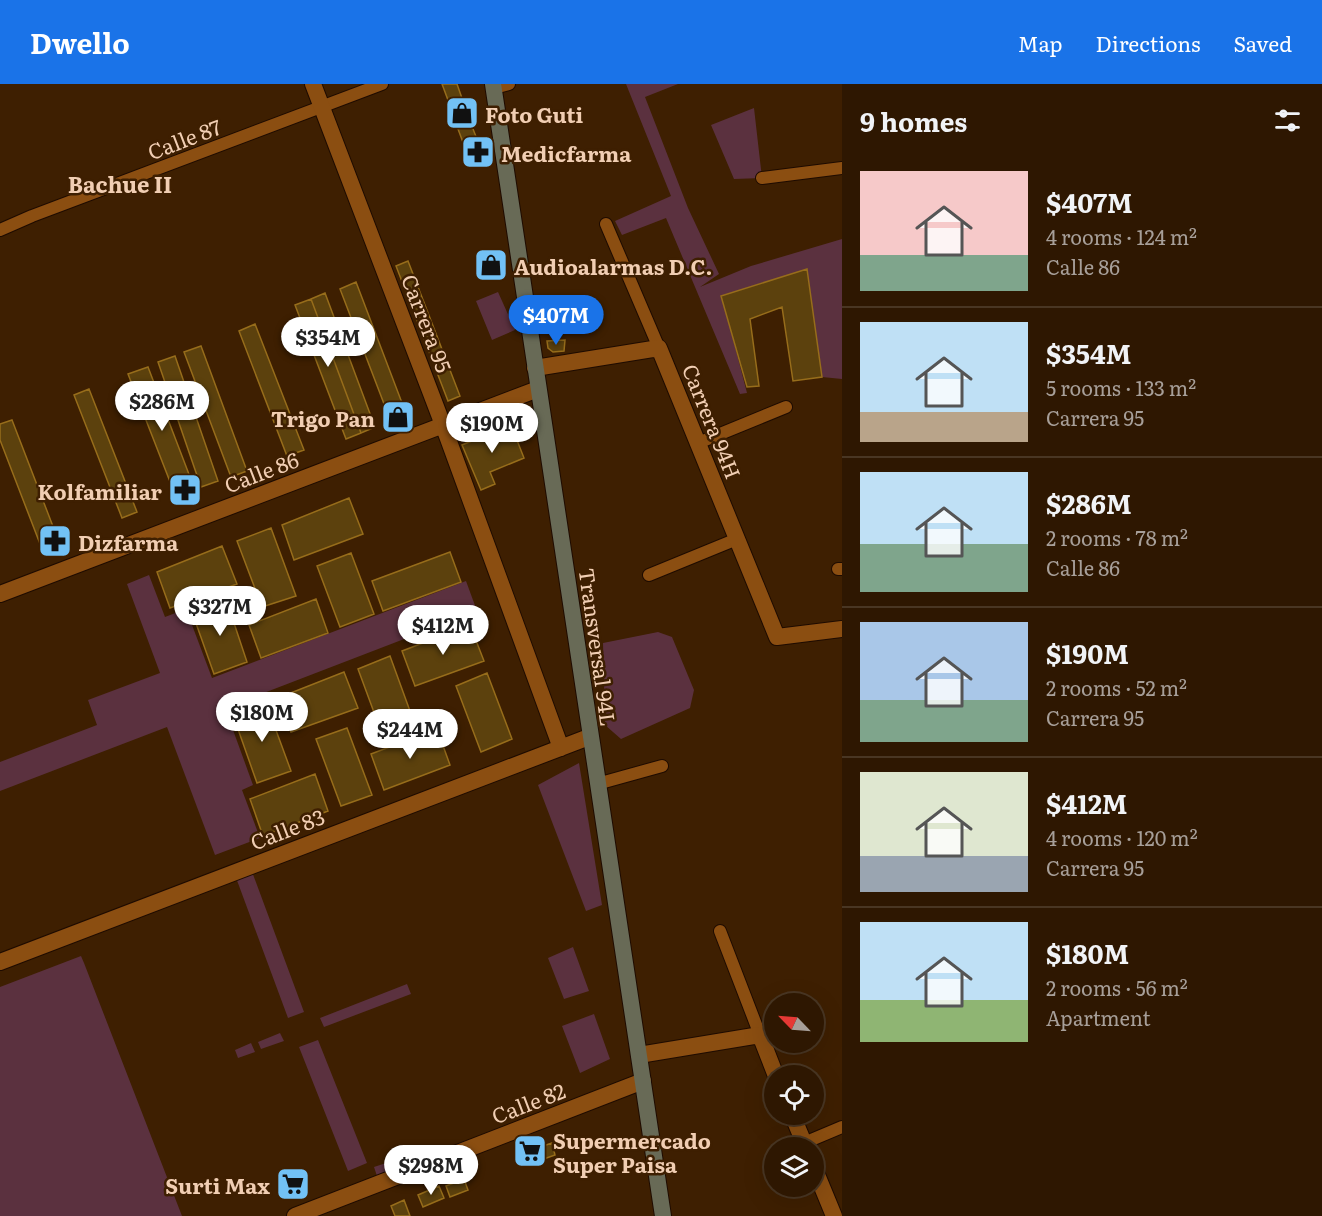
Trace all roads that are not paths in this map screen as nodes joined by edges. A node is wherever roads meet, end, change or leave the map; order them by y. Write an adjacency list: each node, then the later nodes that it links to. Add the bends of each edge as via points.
1 (313, 84): 4 (street, Carrera 95)
2 (382, 84): 4 (street, Calle 87)
3 (498, 85): 10 (main road, Transversal 94L)
4 (322, 107): 8 (street, Calle 87); 13 (street, Carrera 95)
5 (842, 168): 6 (street)
6 (762, 178)
7 (606, 224): 9 (street, Carrera 94H)
8 (0, 230)
9 (659, 348): 10 (street); 14 (street, Carrera 94H)
10 (535, 368): 11 (main road, Transversal 94L)
11 (538, 389): 13 (street, Calle 86); 19 (main road, Transversal 94L)
12 (786, 407): 14 (street)
13 (443, 425): 17 (street, Calle 86); 20 (street, Carrera 95)
14 (698, 443): 15 (street, Carrera 94H)
15 (737, 539): 16 (street); 18 (street, Carrera 94H, via 777,637)
16 (649, 575)
17 (0, 594)
18 (842, 629)
19 (589, 737): 20 (street, Calle 83); 22 (main road, Transversal 94L)
20 (561, 748): 24 (street, Calle 83)
21 (662, 766): 22 (street)
22 (597, 784): 26 (main road, Transversal 94L)
23 (720, 931): 25 (street)
24 (0, 962)
25 (760, 1035): 26 (street); 27 (street)
26 (639, 1055): 28 (main road, Transversal 94L)
27 (772, 1065)
28 (643, 1081): 32 (street, Calle 82); 33 (main road, Transversal 94L)
29 (842, 1127): 30 (street)
30 (821, 1137)
31 (824, 1192): 34 (street)
32 (295, 1216)
33 (663, 1216)
34 (834, 1216)

